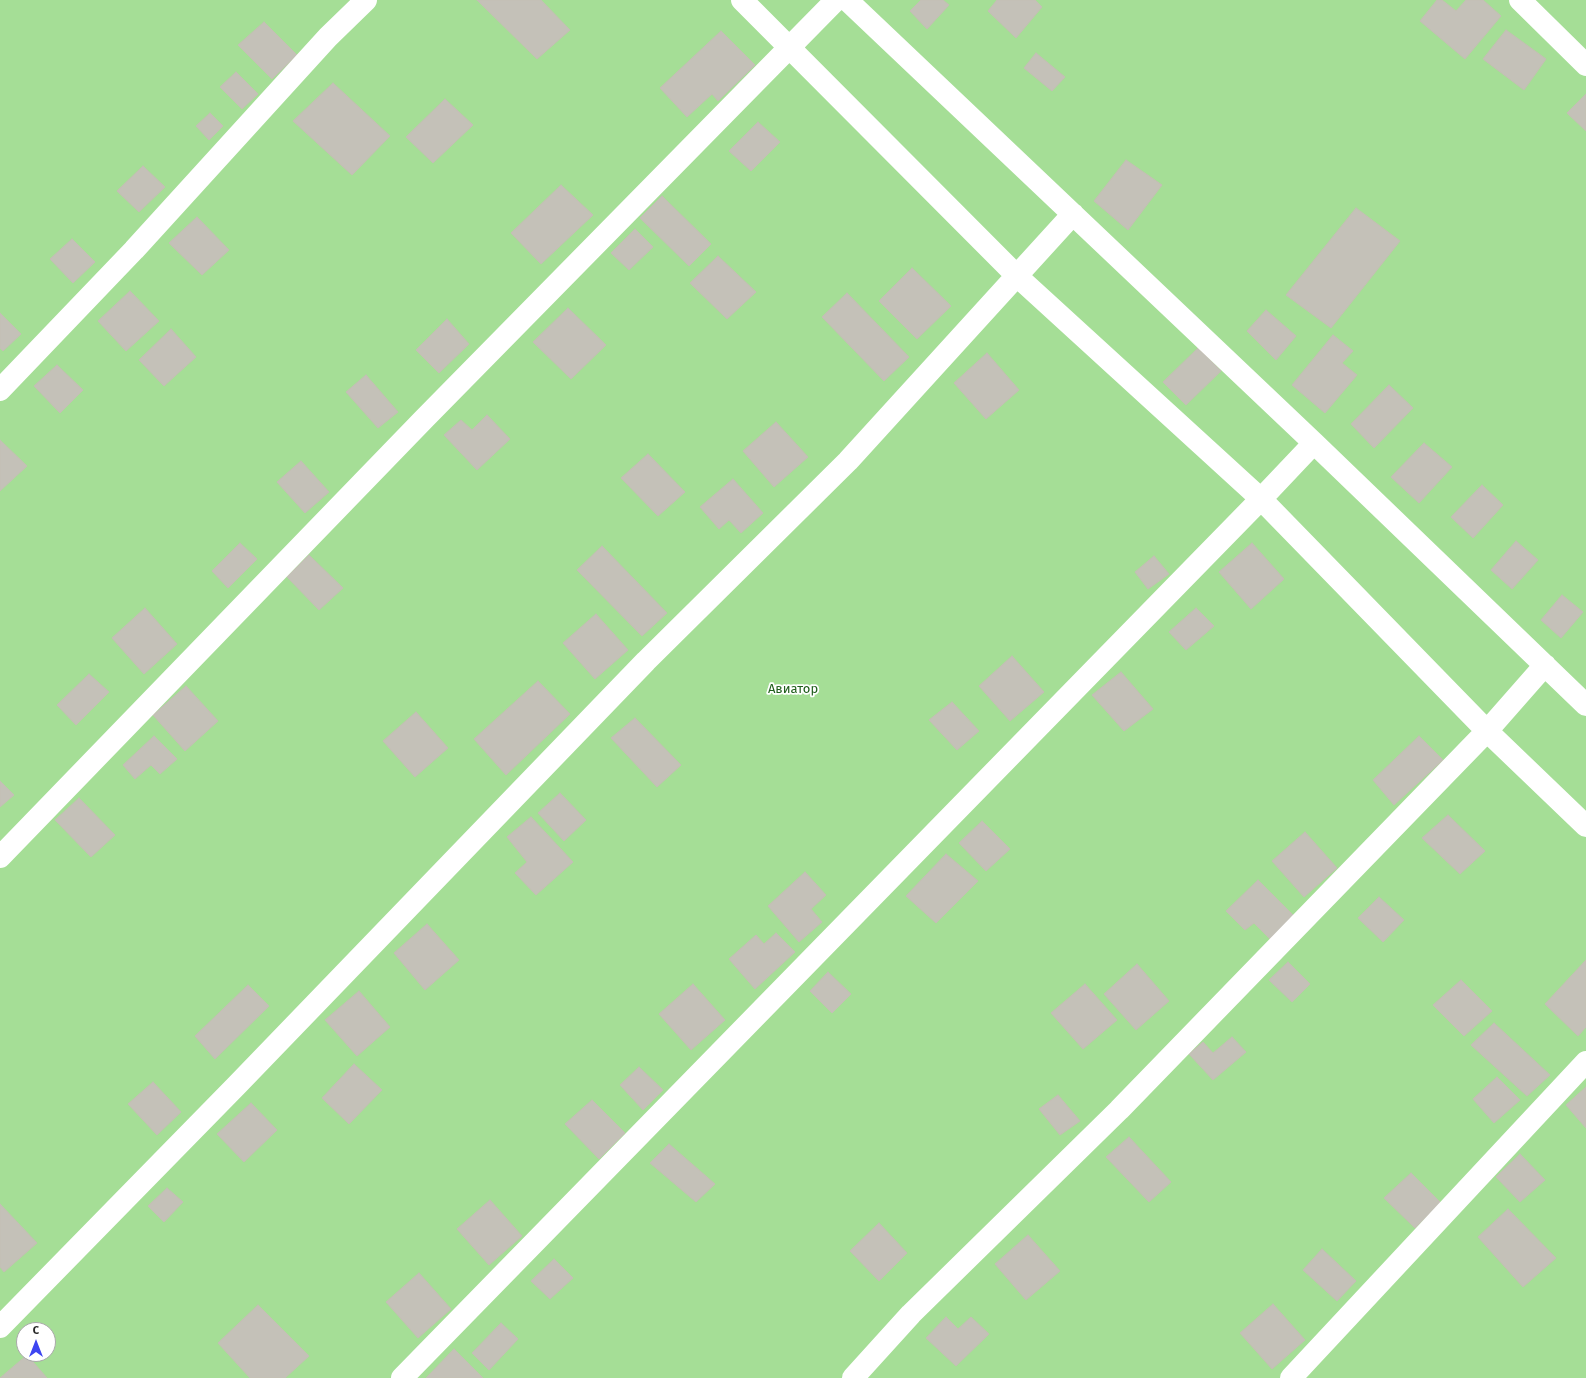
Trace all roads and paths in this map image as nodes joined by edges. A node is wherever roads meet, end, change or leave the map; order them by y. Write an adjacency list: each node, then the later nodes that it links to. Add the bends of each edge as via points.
1 (366, 0): 10 (street, via 328,37 134,250)
2 (742, 0): 6 (street)
3 (836, 0): 6 (street)
4 (847, 0): 8 (street)
5 (1520, 0): 7 (street)
6 (790, 48): 9 (street); 17 (street)
7 (1586, 65)
8 (1073, 214): 9 (street); 11 (street)
9 (1018, 276): 12 (street); 19 (street, via 848,461 640,667)
10 (0, 390)
11 (1314, 443): 12 (street); 13 (street)
12 (1261, 499): 15 (street); 20 (street)
13 (1545, 665): 14 (street); 15 (street)
14 (1586, 705)
15 (1487, 731): 16 (street); 21 (street, via 1119,1110 911,1314)
16 (1586, 826)
17 (0, 857)
18 (1586, 1062): 22 (street)
19 (0, 1327)
20 (402, 1378)
21 (853, 1378)
22 (1291, 1378)

